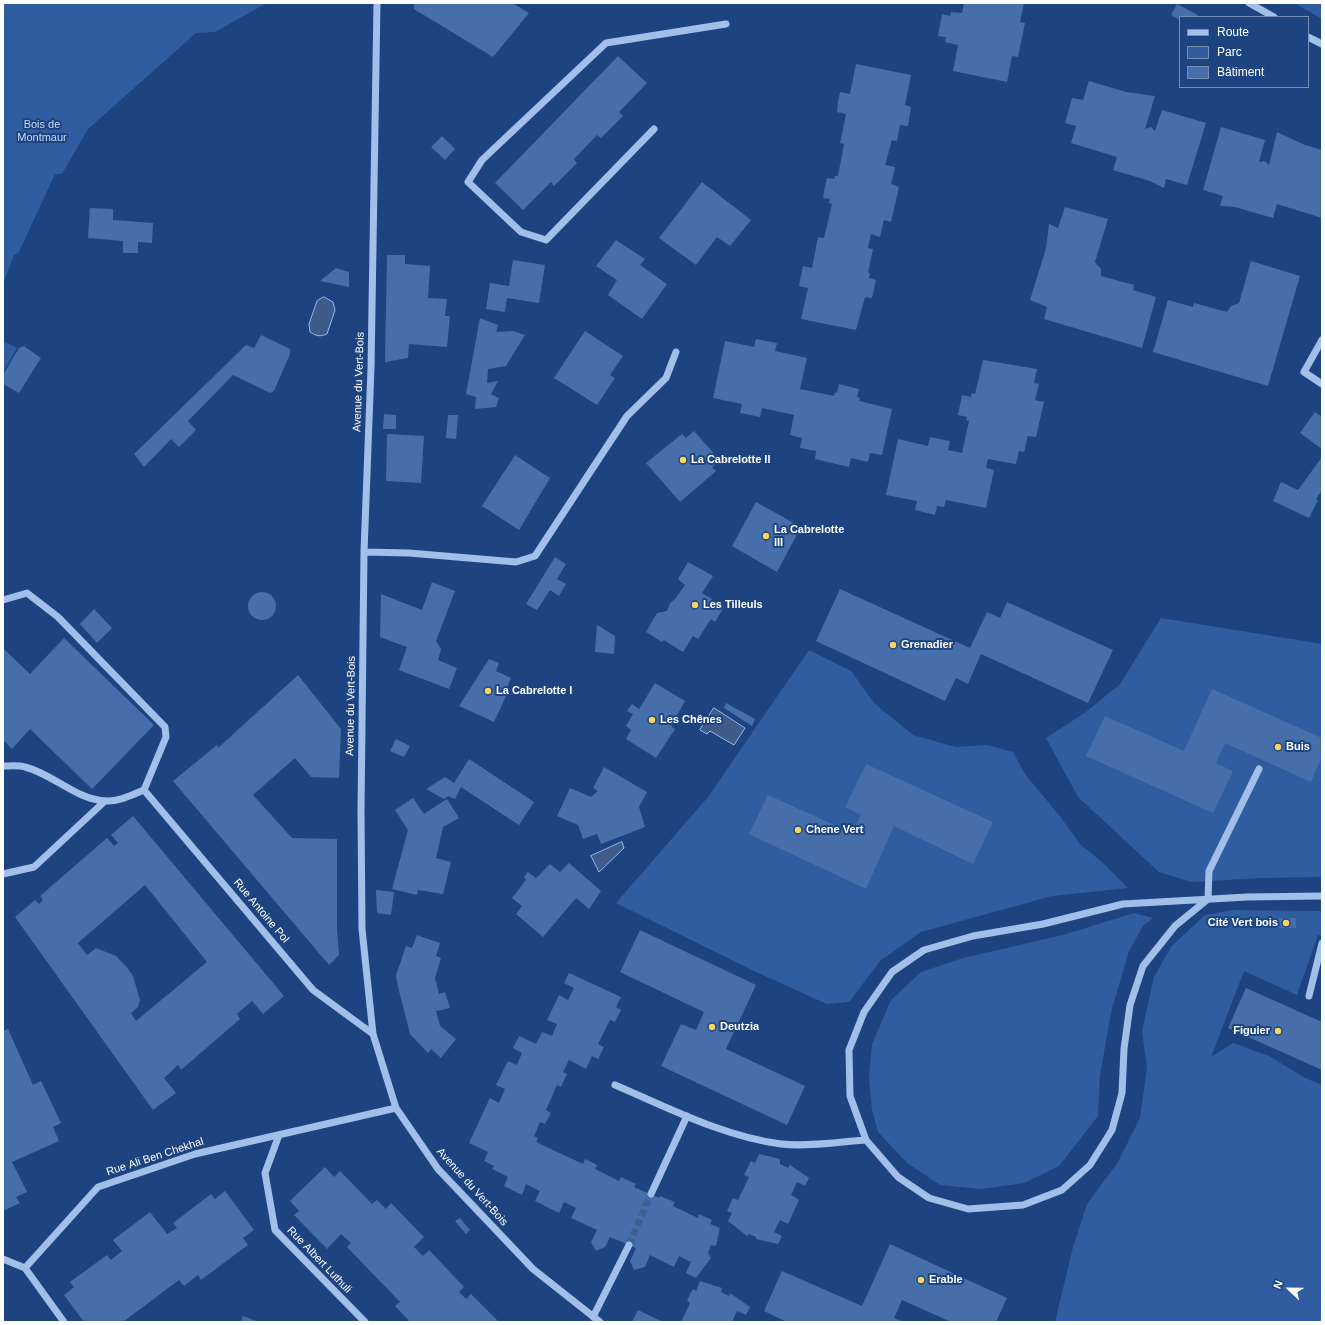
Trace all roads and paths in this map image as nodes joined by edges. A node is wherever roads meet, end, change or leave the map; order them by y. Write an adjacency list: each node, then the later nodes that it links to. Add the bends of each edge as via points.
1 (377, 3): 11 (street, Avenue du Vert-Bois, via 371,368)
2 (1249, 3): 3 (street)
3 (1272, 16)
4 (726, 24): 7 (street, via 606,43 482,160 468,182 521,232 546,240)
5 (1309, 37): 6 (street)
6 (1322, 44)
7 (654, 129)
8 (1322, 340): 10 (street, via 1304,372)
9 (676, 352): 11 (street, via 666,378 627,416 535,556 516,562)
10 (1322, 384)
11 (364, 552): 22 (street, Avenue du Vert-Bois, via 362,929)
12 (3, 600): 15 (street, via 27,593 58,617 165,727 166,737)
13 (3, 766): 16 (street, via 24,767 45,775 74,792)
14 (1259, 769): 19 (street, via 1209,871)
15 (144, 790): 16 (street); 22 (street, Rue Antoine Pol, via 313,990)
16 (105, 801): 17 (street, via 34,867)
17 (3, 874)
18 (1322, 896): 19 (street)
19 (1208, 899): 27 (street, via 1123,904 1043,924 973,936 924,950 892,972 864,1012 849,1050 850,1096); 27 (street, via 1175,926 1142,966 1130,1005 1124,1049 1122,1094 1112,1130 1090,1165 1062,1190 1023,1205 968,1209 929,1198 898,1177)
20 (1322, 943): 21 (street)
21 (1309, 996)
22 (372, 1034): 24 (street, Avenue du Vert-Bois)
23 (615, 1084): 25 (street)
24 (396, 1108): 26 (street, Rue Ali Ben Chekhal); 32 (street, Avenue du Vert-Bois, via 438,1169 533,1268)
25 (687, 1116): 27 (street, via 744,1137 782,1144); 28 (street)
26 (279, 1135): 31 (street, Rue Ali Ben Chekhal, via 194,1154 98,1187); 34 (street, Rue Albert Luthuli, via 265,1173 275,1230)
27 (866, 1140)
28 (651, 1194)
29 (629, 1245): 32 (street)
30 (3, 1259): 31 (street)
31 (25, 1268): 33 (street)
32 (593, 1317): 35 (street, Avenue du Vert-Bois)
33 (64, 1322)
34 (366, 1322)
35 (600, 1322)

